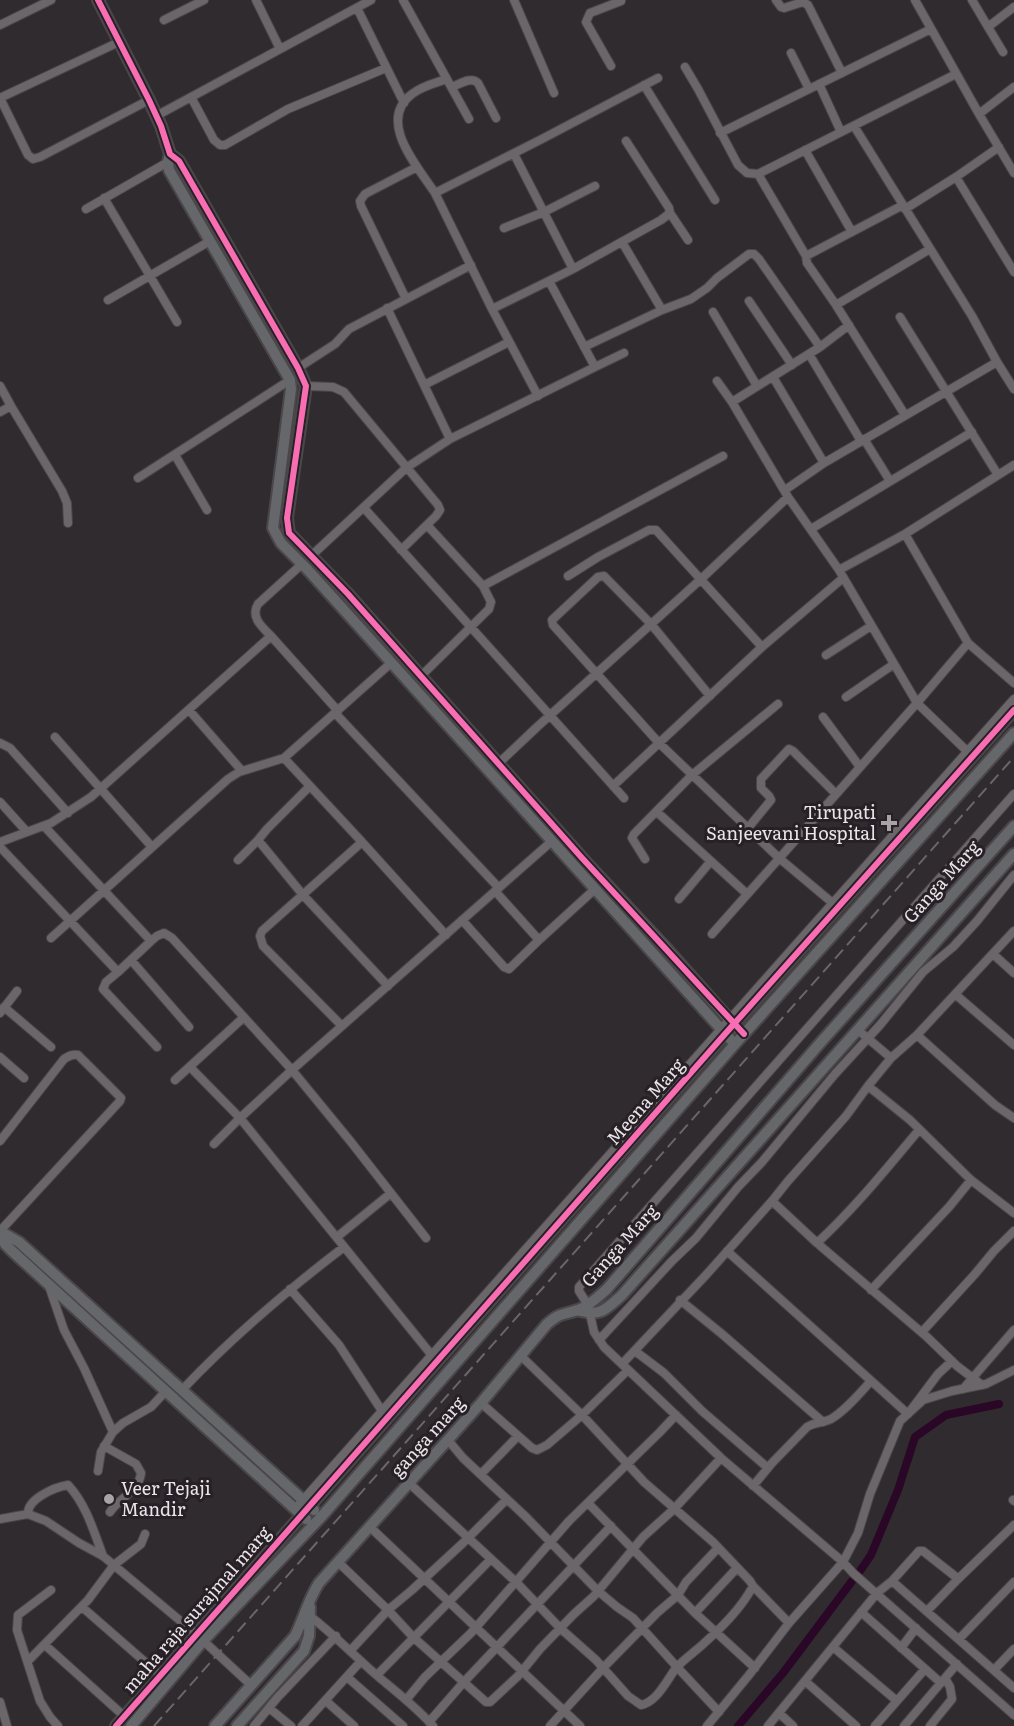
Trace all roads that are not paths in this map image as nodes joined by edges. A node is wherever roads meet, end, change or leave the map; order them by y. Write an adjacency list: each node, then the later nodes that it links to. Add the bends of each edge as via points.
1 (51, 0): 15 (street)
2 (98, 0): 18 (street)
3 (204, 0): 14 (street)
4 (256, 0): 19 (street)
5 (372, 0): 13 (street)
6 (403, 0): 28 (street)
7 (514, 0): 34 (street)
8 (621, 0): 22 (street, via 590,14 586,22)
9 (776, 0): 25 (street, via 784,8 803,2 808,5)
10 (915, 0): 17 (street)
11 (972, 0): 16 (street)
12 (1014, 7): 16 (street)
13 (357, 8): 19 (street); 24 (street)
14 (164, 20)
15 (0, 26)
16 (988, 27): 20 (street)
17 (931, 29): 25 (street); 26 (street)
18 (119, 42): 36 (street); 38 (street, via 0,98)
19 (280, 49): 35 (street)
20 (1003, 52)
21 (791, 53): 33 (street)
22 (611, 66)
23 (685, 67): 45 (street)
24 (386, 68): 35 (street, via 288,109 225,145 214,140); 37 (street)
25 (842, 73): 29 (street)
26 (956, 74): 39 (street); 43 (street)
27 (658, 78): 30 (street)
28 (447, 79): 31 (street); 37 (street, via 428,85)
29 (819, 84): 33 (street); 44 (street)
30 (644, 85): 49 (street); 58 (street)
31 (452, 87): 41 (street, via 475,80); 42 (street)
32 (1014, 87): 39 (street)
33 (809, 89): 45 (street)
34 (554, 93)
35 (191, 97): 40 (street)
36 (149, 100): 38 (street, via 33,159); 40 (street)
37 (404, 103): 51 (street, via 397,125)
38 (3, 113)
39 (979, 114): 47 (street)
40 (156, 116): 50 (street)
41 (496, 118)
42 (469, 119)
43 (854, 126): 44 (street); 59 (street)
44 (841, 132): 48 (street)
45 (720, 134): 53 (street, via 738,165 747,173)
46 (626, 141): 62 (street)
47 (999, 147): 52 (street); 54 (street)
48 (805, 150): 53 (street); 64 (street)
49 (514, 154): 56 (street); 61 (street)
50 (169, 158): 57 (street); 66 (street, via 168,170); 94 (street, via 179,161)
51 (417, 167): 56 (street); 75 (street, via 365,194 360,201)
52 (1014, 173)
53 (758, 174): 69 (street)
54 (956, 177): 59 (street); 72 (street)
55 (596, 186): 61 (street)
56 (435, 193): 70 (street)
57 (104, 198): 60 (street); 73 (street)
58 (715, 200)
59 (904, 207): 64 (street); 68 (street)
60 (86, 209)
61 (544, 212): 63 (street); 71 (street)
62 (670, 213): 65 (street); 67 (street)
63 (504, 228)
64 (852, 232): 69 (street)
65 (688, 240)
66 (210, 241): 73 (street); 96 (street)
67 (622, 242): 71 (street); 81 (street)
68 (930, 249): 78 (street); 91 (street)
69 (806, 256): 78 (street)
70 (471, 265): 75 (street); 80 (street)
71 (573, 269): 74 (street)
72 (1014, 272)
73 (149, 275): 76 (street); 84 (street)
74 (549, 281): 80 (street); 87 (street)
75 (406, 299): 79 (street)
76 (108, 300)
77 (749, 301): 92 (street)
78 (836, 305): 85 (street)
79 (387, 308): 94 (street, via 349,329 335,344); 98 (street)
80 (492, 309): 86 (street)
81 (662, 310): 87 (street); 88 (street, via 691,299 754,254)
82 (713, 312): 101 (street)
83 (900, 317): 103 (street)
84 (177, 322)
85 (849, 325): 88 (street); 108 (street)
86 (509, 342): 98 (street); 104 (street)
87 (584, 347): 93 (street)
88 (820, 347): 90 (street)
89 (624, 353): 93 (street)
90 (808, 354): 92 (street); 111 (street)
91 (997, 362): 102 (street); 103 (street)
92 (792, 365): 95 (street)
93 (595, 367): 104 (street)
94 (298, 368): 100 (street)
95 (773, 377): 101 (street); 114 (street)
96 (290, 380): 112 (street); 129 (street, via 273,528 281,543)
97 (717, 381): 105 (street)
98 (424, 385): 110 (street)
99 (0, 386): 106 (street)
100 (306, 386): 116 (street, via 333,387 344,392); 128 (street, via 287,518 289,533)
101 (757, 386): 105 (street)
102 (1014, 389)
103 (947, 391): 108 (street); 109 (street)
104 (538, 396): 110 (street)
105 (732, 402): 120 (street)
106 (11, 406): 107 (street); 123 (street, via 62,490)
107 (0, 412)
108 (905, 415): 111 (street)
109 (972, 432): 117 (street); 119 (street)
110 (450, 439): 116 (street)
111 (863, 440): 114 (street); 119 (street)
112 (175, 455): 118 (street); 122 (street)
113 (723, 456): 134 (street)
114 (824, 463): 120 (street)
115 (1014, 465): 117 (street)
116 (406, 468): 121 (street); 124 (street, via 440,510)
117 (998, 475): 126 (street)
118 (138, 478)
119 (890, 481): 125 (street)
120 (786, 494): 125 (street); 133 (street)
121 (364, 508): 127 (street); 128 (street)
122 (207, 510)
123 (68, 523)
124 (427, 525): 127 (street); 134 (street)
125 (811, 529): 130 (street)
126 (905, 534): 130 (street); 139 (street)
127 (401, 550): 137 (street)
128 (311, 556): 129 (street); 145 (street)
129 (302, 564): 138 (street, via 255,609 258,621); 142 (street)
130 (838, 570): 132 (street)
131 (568, 576): 133 (street, via 649,530 656,530)
132 (843, 578): 136 (street); 140 (street)
133 (700, 580): 135 (street); 140 (street)
134 (483, 586): 137 (street, via 490,607)
135 (651, 624): 144 (street); 144 (street, via 604,576 598,577 552,622); 147 (street)
136 (871, 626): 141 (street); 143 (street)
137 (471, 628): 145 (street); 155 (street)
138 (271, 636): 152 (street); 154 (street)
139 (968, 643): 146 (street); 150 (street)
140 (762, 646): 147 (street)
141 (826, 655)
142 (391, 663): 154 (street); 182 (street)
143 (894, 664): 148 (street); 150 (street)
144 (597, 673): 155 (street); 160 (street)
145 (421, 676): 163 (street)
146 (1014, 683)
147 (710, 696): 160 (street)
148 (846, 697)
149 (1014, 699): 161 (street)
150 (917, 703): 161 (street); 164 (street)
151 (778, 704): 167 (street)
152 (189, 710): 166 (street); 170 (street)
153 (1014, 710): 161 (street, Meena Marg)
154 (336, 712): 162 (street); 196 (street)
155 (549, 716): 163 (street); 169 (street)
156 (823, 717): 164 (street)
157 (1014, 733): 165 (street)
158 (55, 737): 170 (street)
159 (0, 742): 176 (street, via 10,748)
160 (659, 743): 167 (street); 169 (street)
161 (970, 754): 165 (street); 200 (street, Meena Marg)
162 (284, 758): 166 (street); 168 (street)
163 (499, 763): 219 (street)
164 (860, 767): 171 (street)
165 (984, 767): 201 (street)
166 (242, 771): 186 (street)
167 (692, 775): 175 (street); 179 (street)
168 (310, 786): 181 (street); 184 (street)
169 (613, 786): 173 (street)
170 (100, 789): 176 (street); 186 (street)
171 (836, 794): 179 (street, via 789,750 761,779 760,788 771,800); 188 (street)
172 (1014, 794): 259 (street, via 581,1284 579,1292)
173 (624, 798)
174 (0, 802): 180 (street)
175 (657, 812): 189 (street, via 632,838); 191 (street)
176 (68, 813): 177 (street)
177 (44, 826): 180 (street); 195 (street)
178 (1014, 826): 259 (street, Ganga Marg)
179 (747, 828): 188 (street)
180 (27, 832): 183 (street)
181 (258, 840): 190 (street); 198 (street)
182 (552, 841): 194 (street); 196 (street)
183 (0, 842)
184 (362, 842): 198 (street); 206 (street)
185 (0, 847): 203 (street)
186 (152, 847): 195 (street)
187 (1014, 854): 192 (street, Ganga Marg)
188 (779, 858): 197 (street); 200 (street)
189 (645, 859)
190 (238, 860)
191 (711, 861): 197 (street); 199 (street)
192 (1006, 863): 193 (street); 222 (street, Ganga Marg)
193 (1014, 874): 226 (street, via 977,921 923,972)
194 (595, 889): 208 (street); 223 (street)
195 (104, 890): 203 (street); 209 (street)
196 (497, 890): 202 (street); 208 (street)
197 (747, 894): 205 (street)
198 (303, 895): 214 (street); 220 (street, via 262,931 260,942)
199 (679, 899)
200 (836, 905): 201 (street); 219 (street, Meena Marg)
201 (849, 917): 224 (street)
202 (462, 920): 206 (street); 208 (street, via 504,968 508,969)
203 (70, 921): 207 (street); 212 (street)
204 (1014, 931): 210 (street)
205 (712, 934)
206 (446, 935): 214 (street)
207 (51, 938)
208 (539, 940)
209 (151, 941): 211 (street); 218 (street, via 164,933 170,936)
210 (993, 954): 213 (street); 216 (street)
211 (131, 960): 212 (street); 221 (street)
212 (118, 972): 230 (street, via 103,989)
213 (1014, 972)
214 (388, 986): 220 (street)
215 (17, 991): 217 (street)
216 (955, 994): 225 (street); 228 (street)
217 (2, 1010): 229 (street)
218 (243, 1018): 233 (street); 234 (street)
219 (731, 1022): 223 (street, Meena Marg); 224 (street)
220 (342, 1026): 234 (street)
221 (189, 1027)
222 (858, 1030): 226 (street); 259 (street, Ganga Marg, via 622,1295 606,1309)
223 (723, 1032): 227 (street); 265 (street, Meena Marg)
224 (744, 1034): 227 (street)
225 (917, 1035): 232 (street); 239 (street)
226 (868, 1039): 232 (street); 262 (street, via 696,1238)
227 (735, 1044): 269 (street, maha raja surajmal marg)
228 (1014, 1045)
229 (51, 1047)
230 (157, 1047)
231 (0, 1057): 235 (street)
232 (891, 1058): 237 (street)
233 (190, 1067): 236 (street); 238 (street)
234 (292, 1070): 238 (street); 244 (street)
235 (24, 1078)
236 (175, 1080)
237 (868, 1086): 240 (street); 245 (street)
238 (240, 1118): 242 (street); 249 (street)
239 (1014, 1118)
240 (920, 1130): 243 (street); 251 (street, via 840,1222)
241 (0, 1141): 247 (street, via 64,1059 74,1054 121,1098)
242 (214, 1144)
243 (971, 1180): 246 (street); 256 (street)
244 (391, 1193): 249 (street); 250 (street)
245 (772, 1201): 251 (street); 253 (street)
246 (1014, 1213)
247 (0, 1231): 254 (street, via 5,1244); 274 (street, via 20,1242)
248 (1014, 1231): 261 (street)
249 (337, 1237): 252 (street)
250 (426, 1238)
251 (816, 1243): 256 (street)
252 (344, 1247): 255 (street); 265 (street)
253 (727, 1251): 257 (street); 271 (street)
254 (48, 1284): 275 (street); 282 (street, via 64,1330)
255 (290, 1289): 274 (street, via 217,1353); 277 (street, via 339,1346)
256 (871, 1290): 261 (street)
257 (680, 1300): 263 (street); 281 (street)
258 (577, 1310): 259 (street, Ganga Marg); 264 (street, ganga marg, via 555,1317)
259 (589, 1310): 262 (street)
260 (1014, 1330): 270 (street)
261 (922, 1332): 266 (street)
262 (599, 1340): 267 (street)
263 (635, 1351): 267 (street); 288 (street)
264 (520, 1355): 276 (street, ganga marg); 280 (street)
265 (434, 1358): 269 (street); 277 (street); 295 (street, Meena Marg)
266 (952, 1361): 270 (street); 279 (street)
267 (625, 1367): 278 (street); 280 (street)
268 (1014, 1370): 272 (street)
269 (449, 1372): 299 (street, maha raja surajmal marg)
270 (972, 1377): 272 (street); 273 (street)
271 (871, 1381): 279 (street); 281 (street, via 839,1413)
272 (982, 1385): 273 (street)
273 (963, 1389): 279 (street, via 923,1400)
274 (182, 1390): 295 (street)
275 (166, 1391): 282 (street, via 151,1407); 295 (street)
276 (481, 1403): 283 (street); 284 (street, ganga marg)
277 (382, 1411): 295 (street)
278 (676, 1414): 286 (street); 287 (street)
279 (908, 1414): 313 (street, via 900,1420 858,1533)
280 (582, 1415): 283 (street, via 541,1449 532,1449); 287 (street)
281 (823, 1422): 288 (street, via 807,1427)
282 (113, 1432): 285 (street)
283 (518, 1436): 290 (street)
284 (448, 1440): 290 (street); 291 (street, ganga marg)
285 (104, 1446): 289 (street); 297 (street, via 136,1464 141,1473 138,1484)
286 (721, 1458): 292 (street); 296 (street)
287 (628, 1464): 294 (street); 296 (street)
288 (768, 1468): 292 (street)
289 (98, 1471)
290 (481, 1474): 293 (street)
291 (409, 1483): 303 (street, ganga marg); 306 (street)
292 (753, 1486): 313 (street)
293 (506, 1500): 306 (street); 307 (street)
294 (588, 1503): 304 (street); 307 (street)
295 (303, 1508): 299 (street); 301 (street); 342 (street, maha raja surajmal marg)
296 (674, 1509): 308 (street); 309 (street)
297 (110, 1512)
298 (28, 1514): 300 (street); 310 (street); 310 (street, via 37,1499 68,1485 89,1520)
299 (321, 1516): 301 (street, maha raja surajmal marg)
300 (0, 1519)
301 (313, 1525): 342 (street, maha raja surajmal marg)
302 (1014, 1525): 318 (street)
303 (370, 1527): 312 (street, ganga marg); 317 (street)
304 (611, 1527): 309 (street); 315 (street)
305 (146, 1534): 314 (street, via 138,1546)
306 (469, 1537): 311 (street); 317 (street)
307 (549, 1544): 315 (street); 320 (street)
308 (718, 1548): 316 (street); 326 (street)
309 (633, 1549): 324 (street); 326 (street)
310 (103, 1556): 314 (street)
311 (491, 1559): 320 (street); 327 (street)
312 (338, 1562): 330 (street); 334 (street, ganga marg, via 310,1598)
313 (843, 1562): 325 (street); 335 (street)
314 (114, 1565): 329 (street); 342 (street)
315 (573, 1566): 324 (street); 328 (street)
316 (737, 1568): 322 (street); 333 (street)
317 (425, 1578): 327 (street); 330 (street)
318 (957, 1580): 319 (street, via 928,1554 919,1551); 331 (street)
319 (892, 1581): 325 (street); 331 (street)
320 (516, 1582): 328 (street); 336 (street)
321 (1014, 1582): 344 (street)
322 (753, 1586): 335 (street); 340 (street)
323 (51, 1590): 351 (street, via 18,1615 17,1630)
324 (598, 1592): 337 (street); 338 (street)
325 (877, 1593): 332 (street); 339 (street)
326 (678, 1594): 333 (street); 338 (street)
327 (448, 1602): 336 (street); 343 (street)
328 (537, 1605): 337 (street); 346 (street)
329 (82, 1606): 345 (street); 361 (street)
330 (388, 1610): 343 (street); 350 (street)
331 (927, 1611): 344 (street)
332 (861, 1612): 347 (street); 348 (street)
333 (695, 1613): 340 (street)
334 (308, 1616): 341 (street); 367 (street); 385 (street, ganga marg, via 309,1636 304,1651)
335 (789, 1623): 357 (street)
336 (476, 1626): 346 (street); 353 (street)
337 (560, 1628): 356 (street); 360 (street)
338 (643, 1628): 355 (street); 356 (street)
339 (916, 1628): 348 (street); 354 (street)
340 (716, 1633): 355 (street); 357 (street)
341 (336, 1636): 350 (street); 373 (street)
342 (200, 1637): 361 (street, maha raja surajmal marg); 367 (street); 383 (street, maha raja surajmal marg)
343 (413, 1637): 353 (street); 362 (street)
344 (959, 1639): 359 (street)
345 (45, 1645): 351 (street); 378 (street)
346 (497, 1647): 360 (street); 366 (street)
347 (832, 1647): 364 (street); 371 (street)
348 (901, 1648): 358 (street)
349 (1014, 1648): 359 (street)
350 (350, 1651): 352 (street)
351 (28, 1661): 381 (street, via 40,1701)
352 (361, 1661): 362 (street); 363 (street)
353 (440, 1663): 366 (street); 369 (street)
354 (957, 1664): 365 (street); 377 (street)
355 (677, 1667): 356 (street, via 666,1686 641,1705); 375 (street)
356 (603, 1668): 374 (street)
357 (755, 1668): 375 (street)
358 (925, 1669): 365 (street); 371 (street)
359 (994, 1670): 368 (street)
360 (522, 1672): 366 (street, via 490,1702); 374 (street)
361 (160, 1675): 378 (street, maha raja surajmal marg)
362 (377, 1675): 369 (street)
363 (347, 1677): 370 (street); 390 (street)
364 (805, 1681): 376 (street); 396 (street)
365 (943, 1681): 398 (street); 399 (street, via 950,1687 952,1699)
366 (463, 1683): 379 (street)
367 (251, 1685): 384 (street)
368 (1014, 1688)
369 (406, 1700): 379 (street)
370 (326, 1701): 388 (street); 389 (street)
371 (897, 1701): 397 (street)
372 (0, 1702): 380 (street)
373 (269, 1708): 386 (street); 387 (street)
374 (564, 1711): 391 (street); 392 (street)
375 (719, 1712): 393 (street)
376 (778, 1713): 394 (street); 395 (street)
377 (1014, 1714)
378 (124, 1716): 382 (street, maha raja surajmal marg)
379 (431, 1724)
380 (7, 1726)
381 (58, 1726)
382 (116, 1726)
383 (131, 1726)
384 (215, 1726)
385 (237, 1726)
386 (254, 1726)
387 (291, 1726)
388 (302, 1726)
389 (354, 1726)
390 (403, 1726)
391 (550, 1726)
392 (580, 1726)
393 (707, 1726)
394 (768, 1726)
395 (793, 1726)
396 (856, 1726)
397 (875, 1726)
398 (904, 1726)
399 (930, 1726)

